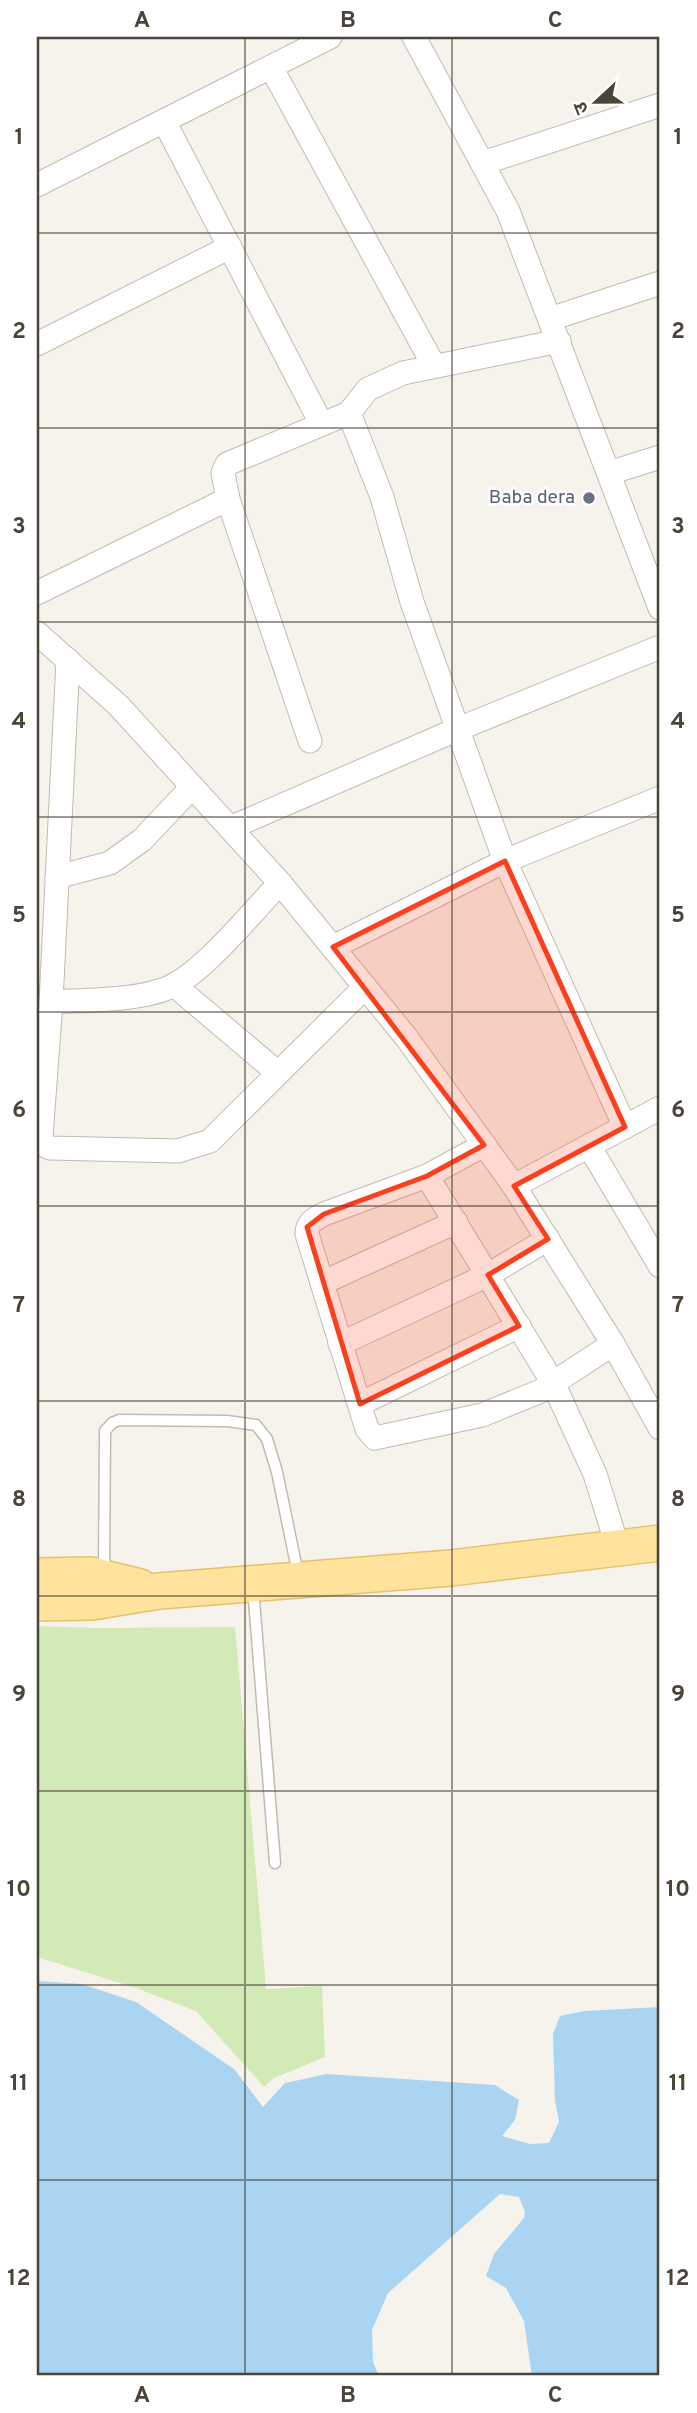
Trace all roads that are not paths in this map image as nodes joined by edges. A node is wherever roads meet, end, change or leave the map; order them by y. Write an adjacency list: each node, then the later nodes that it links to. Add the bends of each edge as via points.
1 (330, 37): 3 (street)
2 (414, 37): 6 (street)
3 (271, 67): 5 (street); 13 (street)
4 (660, 105): 6 (street)
5 (164, 121): 7 (street); 8 (street)
6 (483, 163): 10 (street, via 508,211)
7 (37, 185)
8 (230, 247): 12 (street); 15 (street)
9 (660, 283): 10 (street)
10 (550, 319): 11 (street)
11 (559, 341): 13 (street); 17 (street)
12 (37, 344)
13 (434, 366): 14 (street, via 403,373 368,389)
14 (349, 413): 15 (street); 24 (street, via 382,497 412,602)
15 (321, 423): 18 (street, via 227,464 223,473)
16 (660, 457): 17 (street)
17 (609, 473): 20 (street)
18 (228, 499): 19 (street); 25 (street)
19 (37, 593)
20 (660, 608)
21 (37, 633): 23 (street)
22 (660, 647): 24 (street)
23 (68, 660): 26 (street, via 118,705); 30 (street)
24 (458, 729): 28 (street); 29 (street)
25 (310, 741)
26 (192, 787): 28 (street); 30 (street, via 142,839 110,863)
27 (660, 798): 29 (street)
28 (230, 828): 31 (street)
29 (505, 861): 32 (street); 38 (street)
30 (57, 877): 35 (street)
31 (280, 883): 32 (street); 33 (street, via 207,960)
32 (333, 947): 34 (street)
33 (174, 985): 35 (street, via 141,995); 36 (street)
34 (365, 987): 36 (street); 39 (street)
35 (51, 1002): 36 (street, via 41,1137 46,1147 189,1148 210,1141)
36 (278, 1073)
37 (660, 1108): 38 (street)
38 (625, 1127): 40 (street)
39 (484, 1145): 41 (street); 42 (street)
40 (589, 1146): 42 (street); 45 (street)
41 (428, 1176): 43 (street); 47 (street, via 313,1220 307,1234)
42 (514, 1186): 44 (street)
43 (456, 1222): 46 (street); 47 (street)
44 (548, 1239): 46 (street); 50 (street)
45 (660, 1266)
46 (488, 1275): 48 (street); 49 (street)
47 (322, 1283): 49 (street)
48 (519, 1326): 51 (street); 52 (street)
49 (340, 1344): 52 (street)
50 (613, 1344): 51 (street); 53 (street)
51 (553, 1383): 52 (street, via 482,1415 375,1438 367,1429); 55 (street, via 595,1474)
52 (360, 1405)
53 (660, 1428)
54 (660, 1543): 55 (main road)
55 (618, 1548): 58 (main road)
56 (37, 1576): 57 (main road)
57 (104, 1578): 58 (lane, via 105,1431 119,1420 228,1421 256,1425 267,1439); 60 (main road)
58 (299, 1580): 59 (main road)
59 (253, 1584): 60 (main road); 62 (lane)
60 (159, 1591): 61 (main road, via 92,1602)
61 (37, 1603)
62 (275, 1863)

